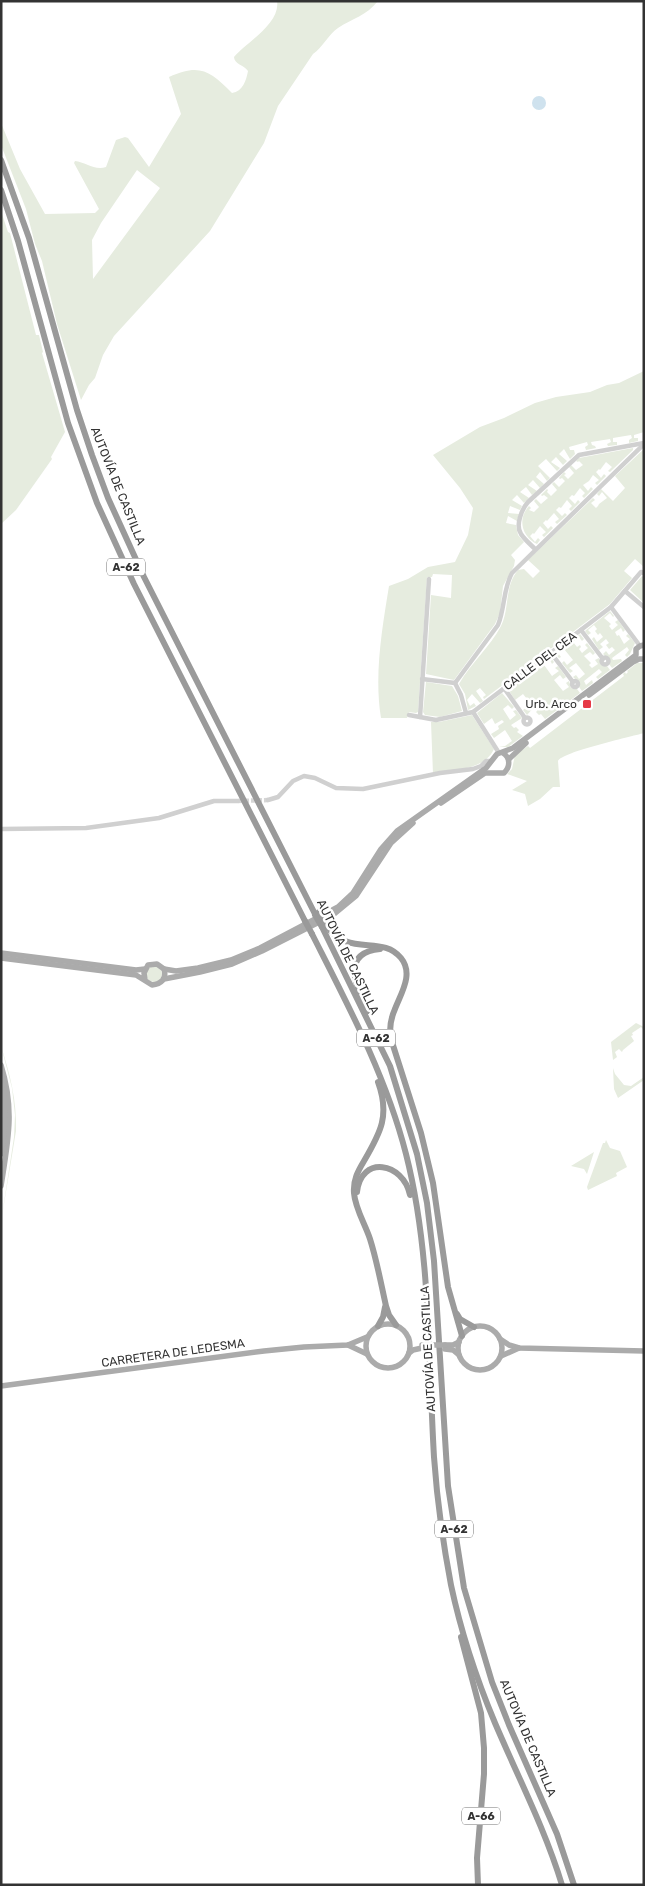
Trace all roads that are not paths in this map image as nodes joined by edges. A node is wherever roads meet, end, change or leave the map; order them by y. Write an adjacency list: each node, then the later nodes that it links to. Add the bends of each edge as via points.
1 (1, 160): 31 (highway, AUTOVÍA DE CASTILLA / A-62, bridge, via 29,238 77,410 108,498 152,592)
2 (1, 190): 39 (highway, AUTOVÍA DE CASTILLA / A-62, bridge, via 21,250 68,423 97,503 138,591)
3 (644, 444): 4 (street); 4 (street, via 579,455 528,502 523,509 519,529)
4 (535, 549): 17 (street, via 512,573 498,626)
5 (644, 573): 7 (street, CALLE DEL CEA, via 641,572)
6 (429, 579): 15 (street)
7 (625, 591): 8 (street, CALLE DEL CEA); 9 (street)
8 (611, 607): 10 (street, CALLE DEL CEA); 11 (street)
9 (644, 607)
10 (581, 630): 12 (street, CALLE DEL CEA); 13 (street)
11 (642, 646): 14 (main road, via 636,649)
12 (551, 653): 16 (street); 18 (street, CALLE DEL CEA)
13 (603, 658)
14 (640, 658): 24 (main road, via 513,748); 25 (main road)
15 (422, 679): 17 (street); 22 (street)
16 (573, 682)
17 (455, 683): 20 (street)
18 (504, 688): 19 (street, CALLE DEL CEA); 23 (street)
19 (473, 712): 20 (street, CALLE DEL CEA); 24 (street)
20 (466, 713): 22 (street, CALLE DEL CEA, via 439,720)
21 (409, 715): 22 (street, CALLE DEL CEA)
22 (420, 717)
23 (525, 718)
24 (501, 753): 25 (main road); 26 (main road)
25 (509, 759): 27 (main road, via 504,772)
26 (490, 763): 27 (main road); 28 (street, via 486,761 472,769 363,789 336,788 304,776 293,781 278,797); 36 (main road, via 397,831 381,849 353,893 338,907 231,960 194,969)
27 (494, 772): 37 (main road, via 485,774 398,835 356,896 333,915 232,964)
28 (268, 800)
29 (238, 802): 30 (street, via 214,801 159,818 86,828)
30 (1, 829)
31 (324, 926): 32 (highway, via 342,940); 43 (highway, AUTOVÍA DE CASTILLA / A-62, via 390,1066)
32 (384, 948): 43 (highway, via 364,954 356,965 354,978 392,1064); 48 (highway, via 395,952 406,967 406,981 390,1024 391,1039 433,1183)
33 (1, 953): 35 (main road)
34 (1, 958): 38 (main road, via 136,975)
35 (145, 969): 36 (main road, via 152,964); 38 (main road)
36 (164, 970): 37 (main road)
37 (164, 979): 38 (main road, via 152,985)
38 (145, 980)
39 (354, 1018): 45 (highway, via 379,1085 384,1113 381,1130 354,1183 355,1199); 46 (highway, AUTOVÍA DE CASTILLA / A-62, via 395,1116)
40 (1, 1065): 42 (main road, via 10,1104 10,1132)
41 (1, 1082): 42 (main road, via 6,1114)
42 (3, 1152): 44 (main road)
43 (417, 1154): 69 (highway, AUTOVÍA DE CASTILLA / A-62, via 428,1203 448,1486 464,1588 492,1682 557,1834)
44 (1, 1186)
45 (362, 1218): 46 (highway, via 357,1198 360,1179 369,1171 384,1166 406,1182); 47 (highway)
46 (420, 1229): 66 (highway, AUTOVÍA DE CASTILLA / A-62, via 436,1486)
47 (386, 1306): 49 (highway); 50 (highway)
48 (454, 1308): 51 (highway, via 460,1319); 54 (highway)
49 (396, 1325): 50 (main road); 53 (main road)
50 (378, 1326): 52 (main road)
51 (474, 1327): 54 (main road); 55 (main road, via 487,1327)
52 (367, 1337): 56 (main road, CARRETERA DE LEDESMA); 62 (main road)
53 (409, 1338): 57 (main road); 61 (main road)
54 (460, 1339): 58 (main road); 63 (main road)
55 (500, 1339): 59 (main road); 64 (main road)
56 (348, 1345): 62 (main road, CARRETERA DE LEDESMA); 65 (main road, CARRETERA DE LEDESMA, via 304,1346)
57 (422, 1347): 58 (main road, bridge); 61 (main road)
58 (445, 1347): 63 (main road)
59 (519, 1348): 60 (main road); 64 (main road)
60 (644, 1351)
61 (409, 1353): 62 (main road, via 402,1363 388,1368 378,1366)
62 (367, 1354)
63 (459, 1355): 64 (main road, via 470,1368 480,1370 495,1365)
64 (501, 1356)
65 (1, 1386)
66 (457, 1606): 67 (highway, A-66, via 461,1639 481,1713 484,1748); 68 (highway, AUTOVÍA DE CASTILLA / A-62, via 466,1642 495,1723 544,1833)
67 (478, 1885)
68 (562, 1885)
69 (574, 1885)

